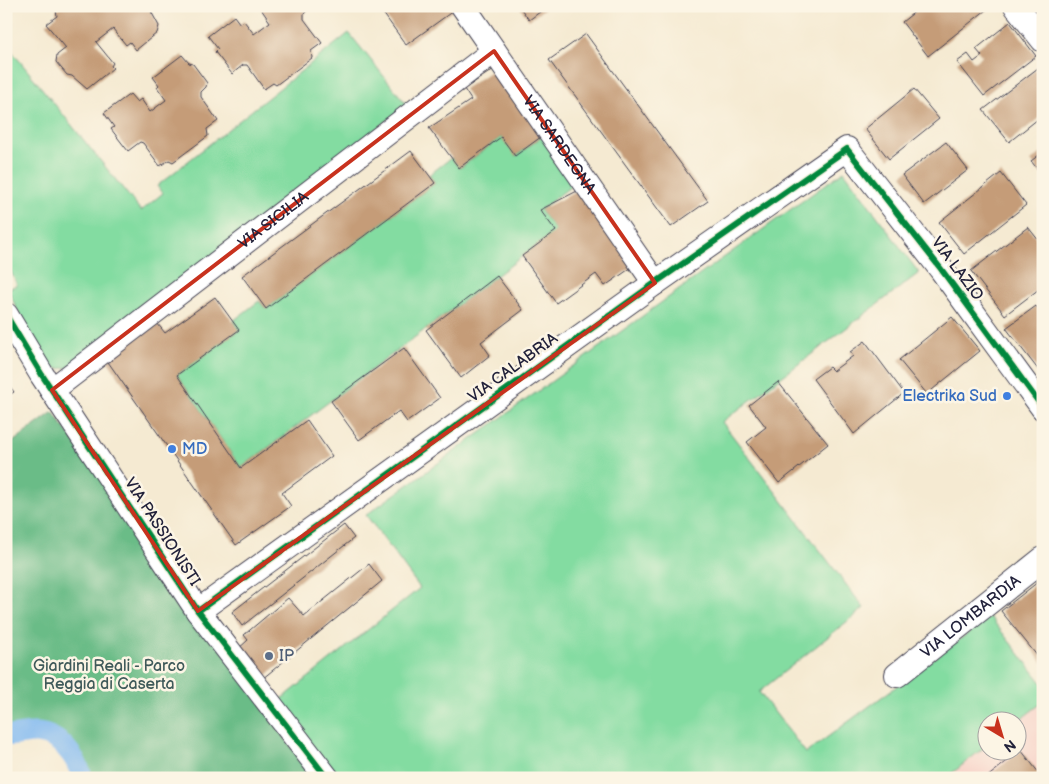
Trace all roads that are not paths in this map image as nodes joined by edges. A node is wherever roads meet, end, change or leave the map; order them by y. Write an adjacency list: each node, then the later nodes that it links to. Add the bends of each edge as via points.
1 (463, 6): 4 (street, VIA SARDEGNA)
2 (1016, 6): 3 (street)
3 (1043, 40)
4 (494, 51): 6 (street, VIA SARDEGNA); 8 (street, VIA SICILIA)
5 (846, 149): 6 (street, VIA CALABRIA); 9 (street, VIA LAZIO)
6 (655, 283): 11 (street, VIA CALABRIA)
7 (6, 315): 8 (street, VIA PASSIONISTI)
8 (52, 390): 11 (street, VIA PASSIONISTI)
9 (1041, 401)
10 (1043, 559): 12 (street, VIA LOMBARDIA)
11 (198, 611): 13 (street, VIA PASSIONISTI)
12 (897, 675)
13 (327, 778)

